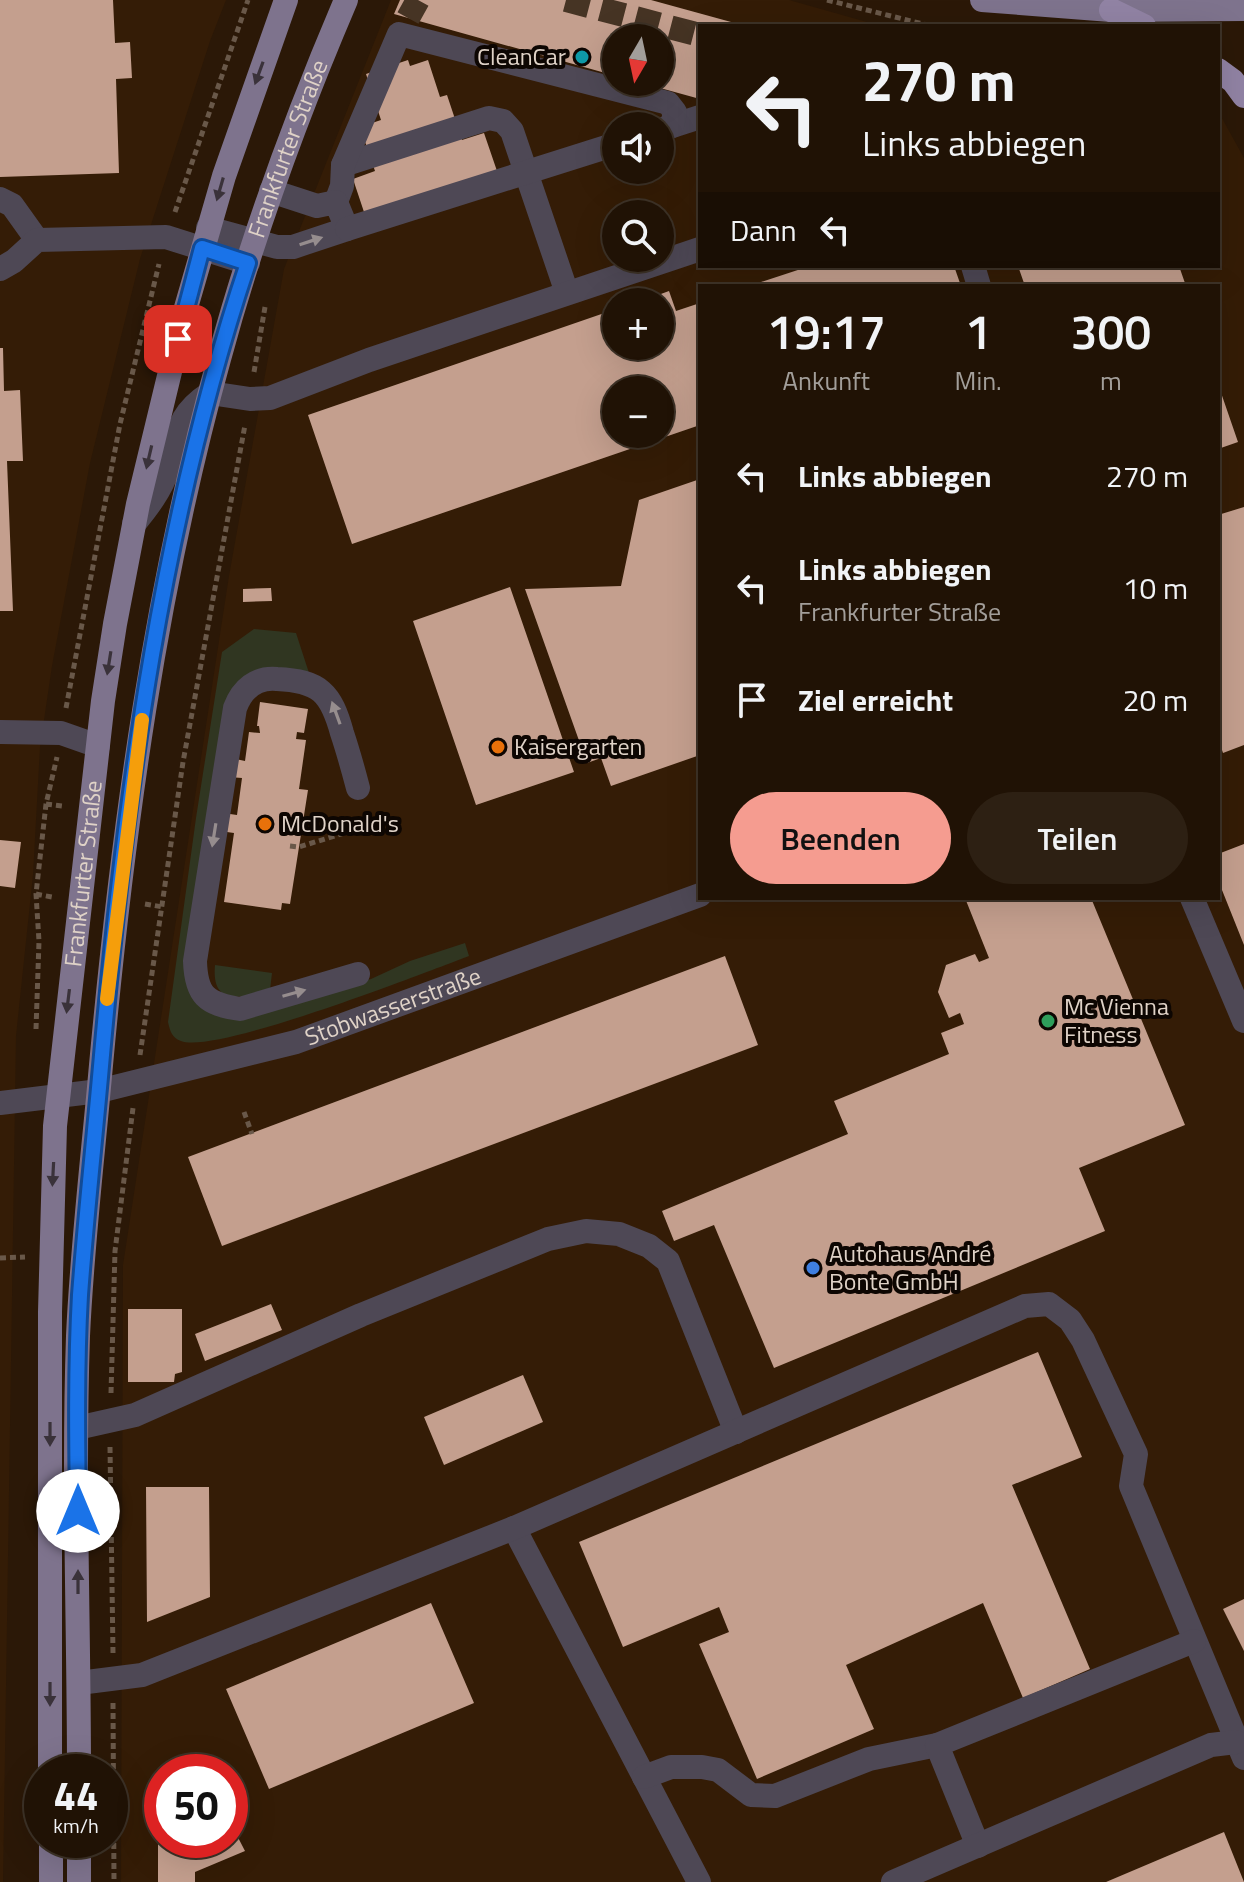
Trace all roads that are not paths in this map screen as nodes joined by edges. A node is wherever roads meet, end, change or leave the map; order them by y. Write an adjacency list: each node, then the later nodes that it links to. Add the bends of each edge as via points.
1 (286, 0): 19 (main road, Frankfurter Straße, one-way to 19)
2 (346, 0): 15 (main road, Frankfurter Straße)
3 (982, 0): 5 (main road)
4 (1244, 9): 5 (main road)
5 (1111, 10): 6 (highway)
6 (1140, 24)
7 (1220, 71): 8 (highway)
8 (1244, 96)
9 (674, 114): 13 (street, via 668,103 403,26)
10 (698, 118): 11 (street)
11 (674, 125)
12 (602, 148): 14 (street)
13 (343, 165): 14 (street, via 496,118 512,131); 17 (street)
14 (525, 172): 18 (street); 24 (street)
15 (271, 191): 17 (street, via 317,206); 22 (main road, Frankfurter Straße)
16 (0, 199): 20 (street, via 12,205)
17 (336, 202): 18 (street)
18 (347, 229): 22 (street, one-way to 18, via 293,247)
19 (205, 238): 20 (street); 22 (street); 26 (main road, Frankfurter Straße, one-way to 26)
20 (37, 240): 23 (street)
21 (698, 250): 24 (street)
22 (251, 252): 25 (main road, Frankfurter Straße)
23 (0, 269)
24 (567, 293): 25 (street, via 270,398)
25 (210, 393): 26 (street, via 192,405 179,425 167,471); 34 (main road, Frankfurter Straße, via 177,530 142,720 118,899)
26 (134, 524): 28 (main road, Frankfurter Straße, one-way to 28)
27 (0, 732): 28 (street, via 61,733)
28 (98, 746): 34 (main road, Frankfurter Straße, one-way to 34)
29 (358, 788): 32 (street, one-way to 32, via 334,705 323,691 290,679 267,678 253,682 239,696 195,982 208,999 240,1009)
30 (698, 896): 34 (street, Stobwasserstraße, via 296,1042)
31 (1193, 900): 33 (street)
32 (358, 974)
33 (1244, 1021)
34 (78, 1094): 35 (street, Stobwasserstraße); 36 (main road, Frankfurter Straße); 43 (main road, Frankfurter Straße, one-way to 43, via 51,1233)
35 (0, 1103)
36 (77, 1428): 37 (street, via 135,1415 361,1315 548,1239 586,1231 619,1234 668,1261); 40 (main road, Frankfurter Straße, one-way to 36)
37 (736, 1432): 38 (street); 39 (street, via 1025,1306 1049,1304 1070,1320 1083,1340 1136,1454 1131,1486)
38 (514, 1528): 40 (street, via 142,1675); 45 (street)
39 (1194, 1641): 41 (street); 42 (street)
40 (79, 1683): 44 (main road, Frankfurter Straße)
41 (937, 1745): 45 (street, via 869,1759 775,1796 751,1795 718,1770 702,1767 671,1767); 46 (street)
42 (1240, 1750): 46 (street, via 1211,1745)
43 (50, 1754)
44 (79, 1754)
45 (644, 1777): 51 (street)
46 (978, 1846): 52 (street)
47 (51, 1858): 49 (main road)
48 (79, 1858): 50 (main road)
49 (51, 1882)
50 (79, 1882)
51 (699, 1882)
52 (893, 1882)

